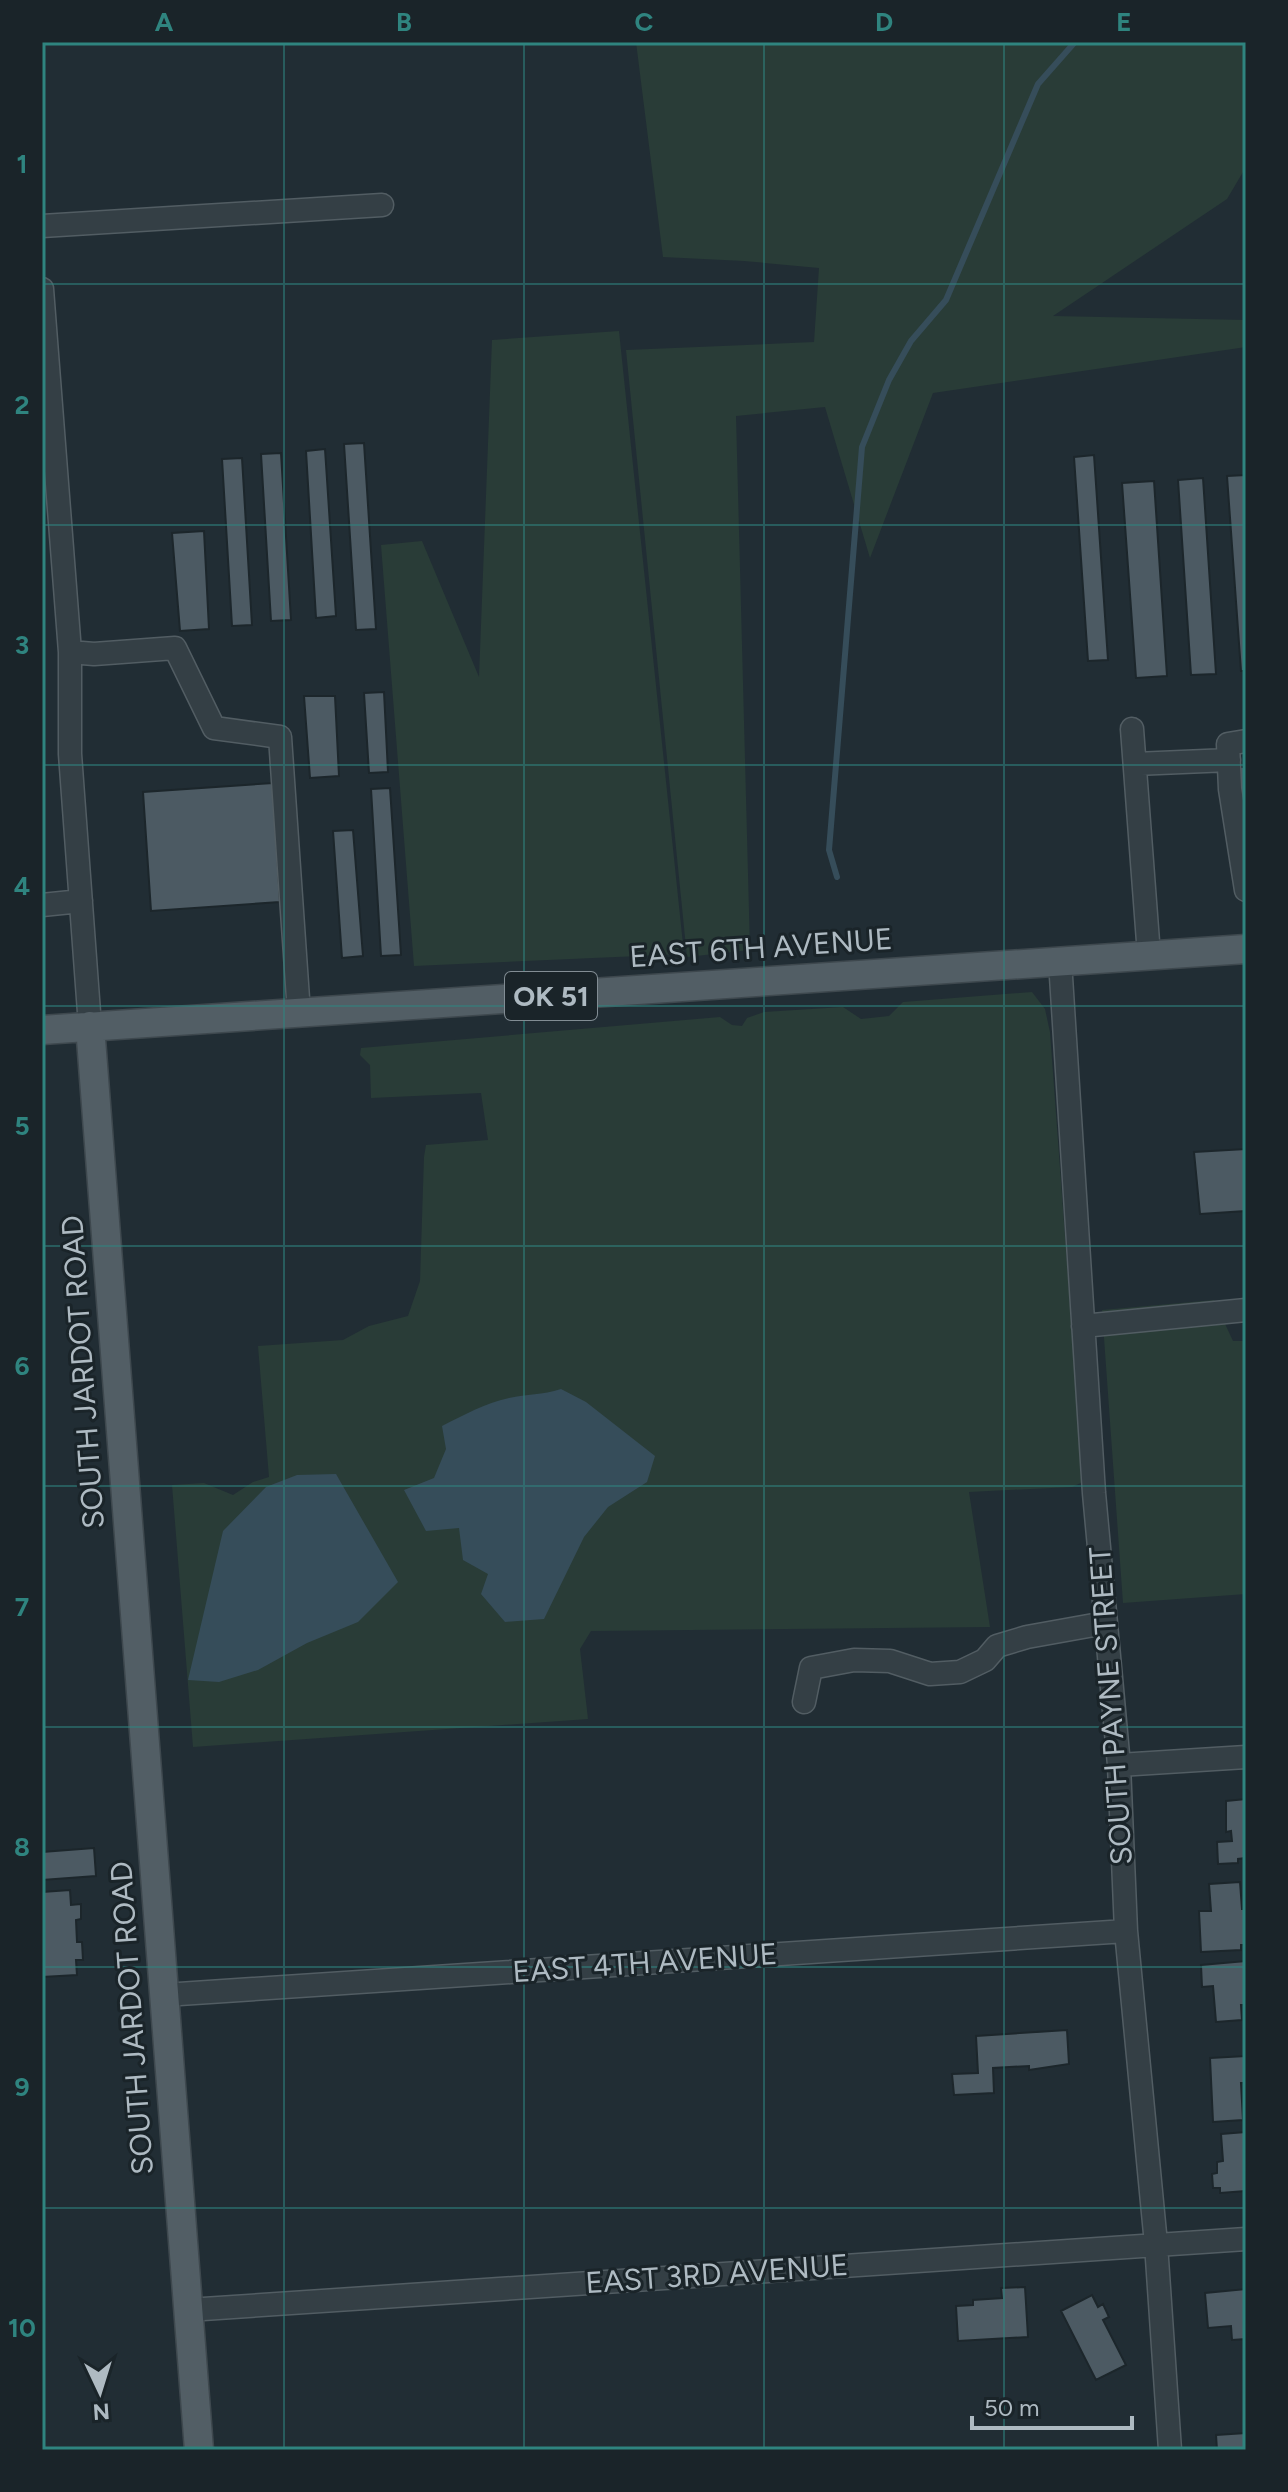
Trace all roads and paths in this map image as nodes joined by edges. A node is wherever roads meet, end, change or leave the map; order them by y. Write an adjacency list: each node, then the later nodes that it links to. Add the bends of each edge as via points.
1 (382, 205): 2 (street)
2 (42, 226)
3 (42, 289): 4 (street, SOUTH JARDOT ROAD)
4 (50, 486): 5 (street, SOUTH JARDOT ROAD)
5 (70, 652): 11 (street, SOUTH JARDOT ROAD, via 70,754); 16 (street, via 175,648 214,728 280,737)
6 (1132, 729): 9 (street)
7 (1246, 741): 8 (street, via 1228,744)
8 (1229, 760): 9 (street); 10 (street)
9 (1135, 764): 14 (street)
10 (1246, 890)
11 (81, 901): 12 (street); 17 (street, SOUTH JARDOT ROAD)
12 (42, 905)
13 (1246, 949): 14 (main road, EAST 6TH AVENUE / OK 51)
14 (1149, 955): 15 (main road, EAST 6TH AVENUE / OK 51)
15 (1060, 961): 16 (main road, EAST 6TH AVENUE / OK 51); 20 (street, SOUTH PAYNE STREET)
16 (299, 1013): 17 (main road, EAST 6TH AVENUE / OK 51)
17 (90, 1026): 18 (main road, EAST 6TH AVENUE / OK 51); 26 (main road, SOUTH JARDOT ROAD)
18 (42, 1030)
19 (1246, 1310): 20 (street)
20 (1083, 1326): 21 (street, SOUTH PAYNE STREET)
21 (1105, 1623): 22 (street, via 997,1646 985,1660 960,1672 930,1674 890,1661 811,1668); 24 (street, SOUTH PAYNE STREET)
22 (804, 1702)
23 (1246, 1757): 24 (street)
24 (1119, 1765): 25 (street, SOUTH PAYNE STREET)
25 (1126, 1931): 26 (street, EAST 4TH AVENUE); 28 (street, SOUTH PAYNE STREET)
26 (164, 1995): 29 (main road, SOUTH JARDOT ROAD)
27 (1246, 2239): 28 (street, EAST 3RD AVENUE)
28 (1156, 2244): 29 (street, EAST 3RD AVENUE); 31 (street, SOUTH PAYNE STREET)
29 (188, 2310): 30 (main road, SOUTH JARDOT ROAD)
30 (199, 2450)
31 (1170, 2450)

